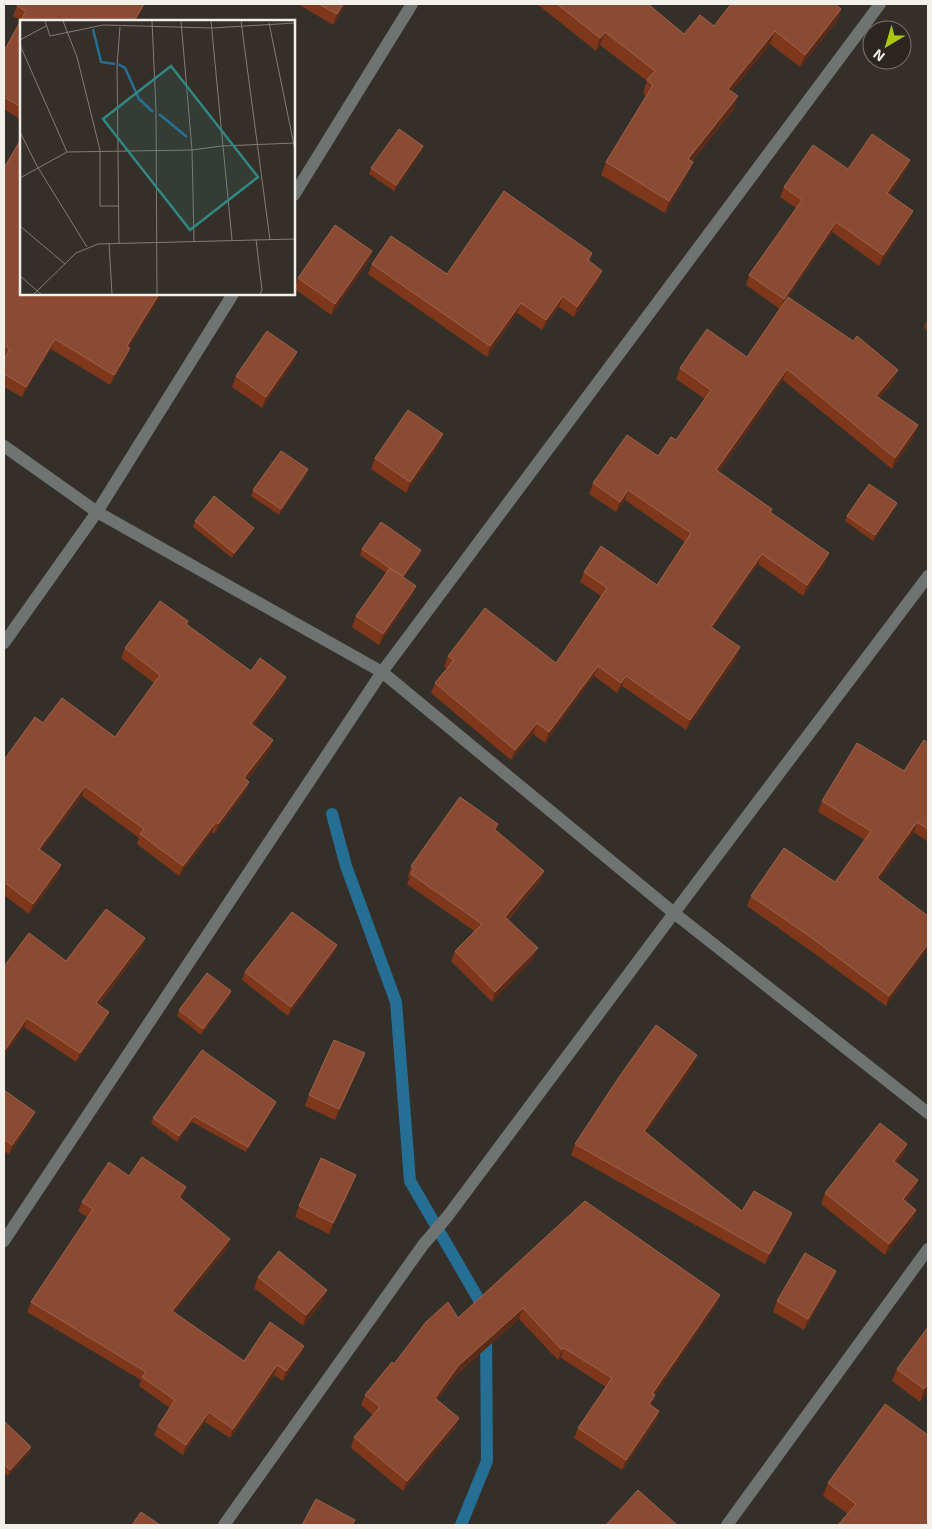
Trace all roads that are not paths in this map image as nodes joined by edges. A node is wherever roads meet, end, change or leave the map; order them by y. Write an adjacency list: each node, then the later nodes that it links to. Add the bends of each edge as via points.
1 (412, 4): 3 (street)
2 (880, 4): 9 (street)
3 (295, 193)
4 (232, 295): 6 (street)
5 (4, 446): 6 (street)
6 (97, 512): 8 (street); 9 (street)
7 (928, 576): 10 (street)
8 (4, 643)
9 (382, 672): 10 (street); 12 (street)
10 (674, 912): 11 (street); 14 (street, via 423,1245)
11 (928, 1113)
12 (4, 1241)
13 (928, 1249): 15 (street)
14 (224, 1525)
15 (727, 1525)

